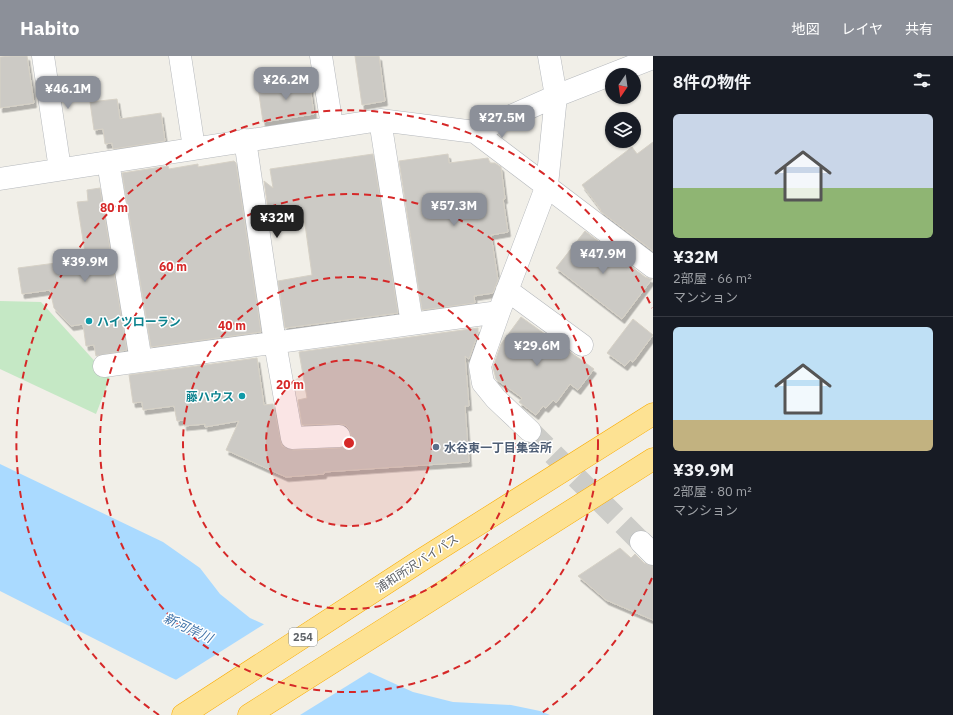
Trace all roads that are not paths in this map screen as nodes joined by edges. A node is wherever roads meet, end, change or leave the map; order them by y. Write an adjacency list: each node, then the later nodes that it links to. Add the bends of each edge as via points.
1 (43, 56): 13 (street)
2 (180, 56): 11 (street)
3 (321, 56): 8 (street)
4 (549, 56): 6 (street)
5 (653, 58): 6 (street)
6 (556, 96): 9 (street); 15 (street)
7 (380, 120): 8 (street); 9 (street); 19 (street)
8 (332, 126): 10 (street)
9 (475, 132): 15 (street)
10 (245, 140): 11 (street); 20 (street)
11 (194, 148): 12 (street)
12 (108, 162): 13 (street); 22 (street)
13 (60, 169): 14 (street)
14 (0, 178)
15 (547, 185): 16 (street); 17 (street)
16 (653, 267)
17 (507, 290): 18 (street); 21 (street)
18 (499, 312): 19 (street); 25 (street, via 480,366 483,383 496,400)
19 (412, 324): 20 (street)
20 (275, 343): 22 (street); 26 (street, via 292,438)
21 (582, 345)
22 (141, 362): 23 (street)
23 (104, 366)
24 (653, 414): 28 (highway, 浦和所沢バイパス / 254)
25 (530, 432)
26 (339, 436)
27 (653, 459): 29 (highway)
28 (183, 715)
29 (249, 715)

